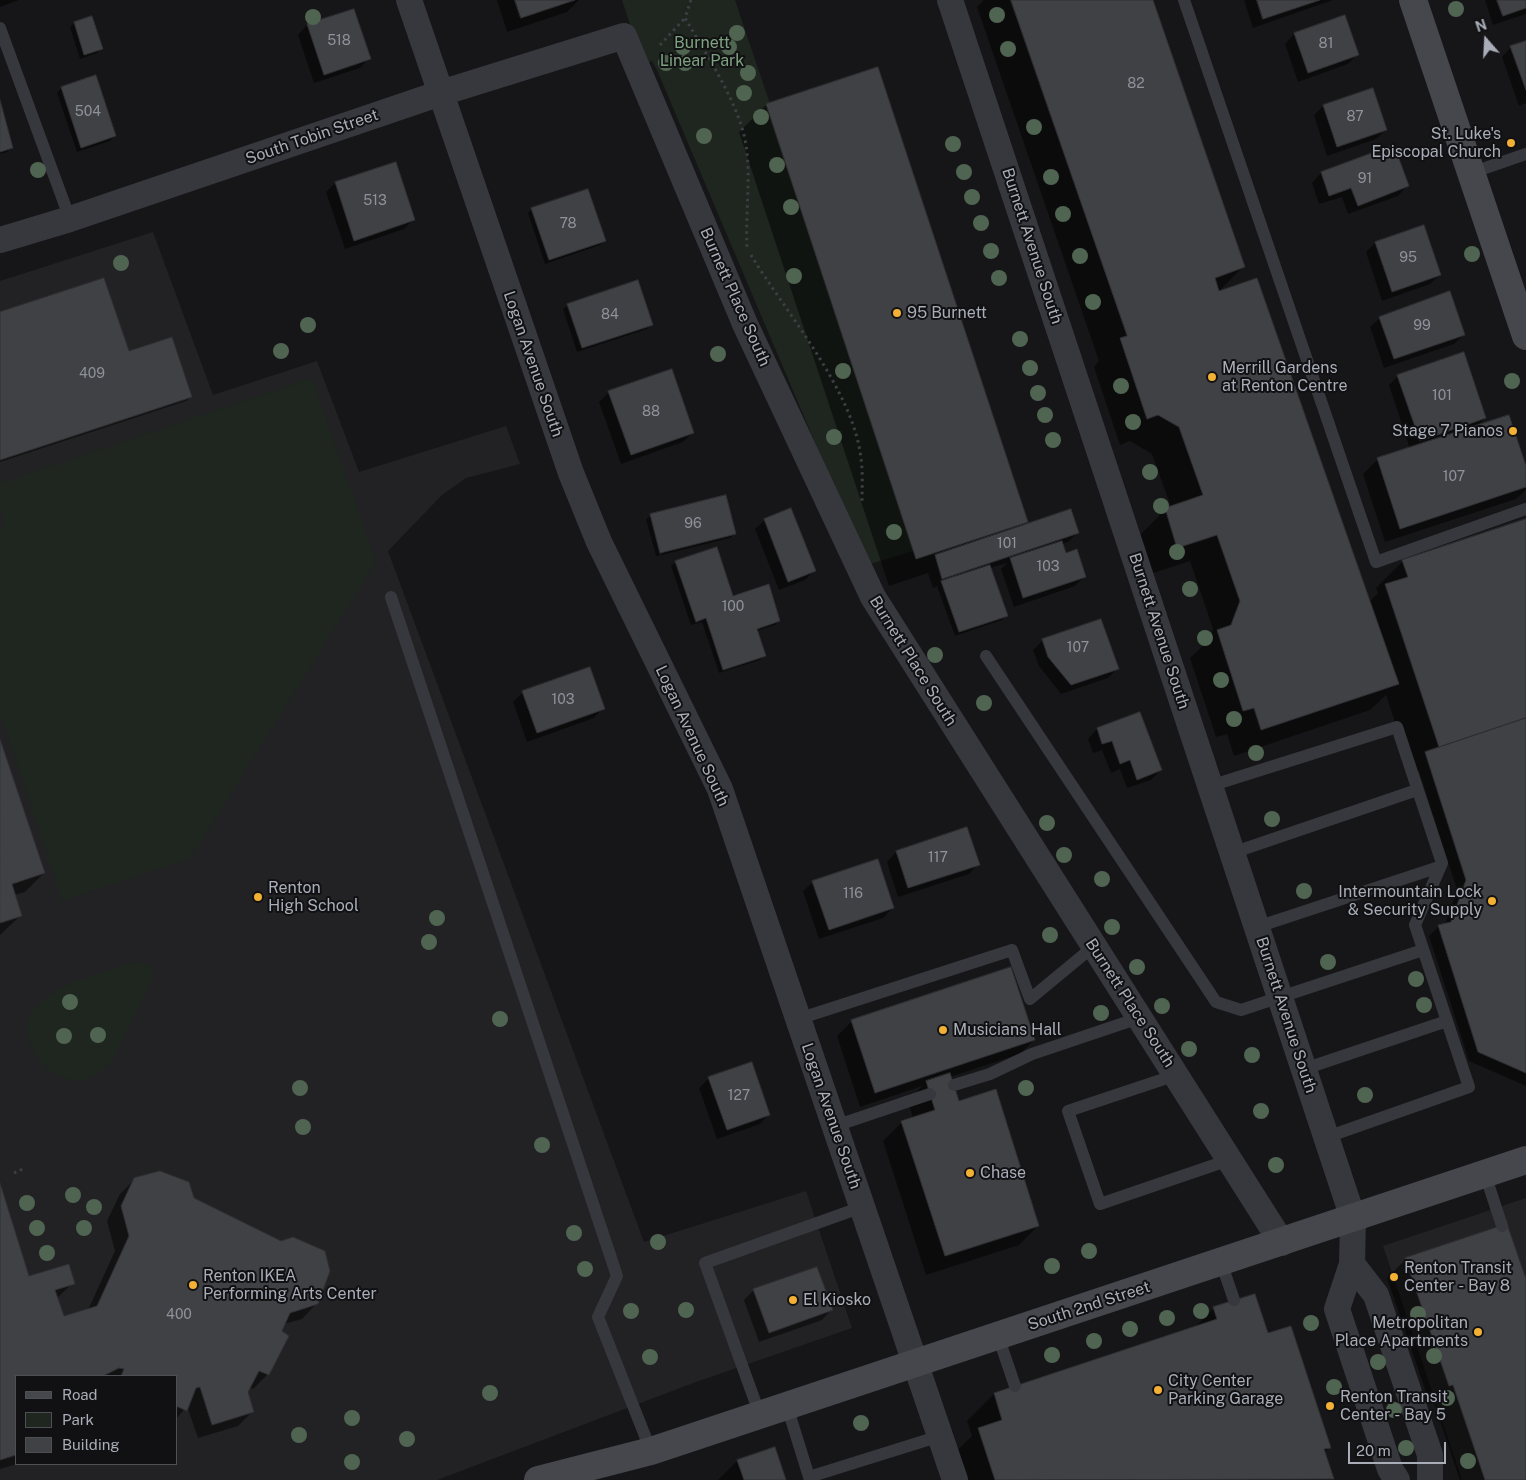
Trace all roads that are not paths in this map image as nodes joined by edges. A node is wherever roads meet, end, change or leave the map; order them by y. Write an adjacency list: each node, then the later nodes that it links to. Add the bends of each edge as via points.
1 (409, 0): 7 (street, Logan Avenue South)
2 (950, 0): 16 (street, Burnett Avenue South)
3 (1184, 0): 13 (lane, via 1376,562)
4 (1413, 0): 9 (main road)
5 (0, 28): 10 (lane)
6 (624, 36): 7 (street, South Tobin Street); 21 (street, Burnett Place South, via 745,324 873,597)
7 (441, 93): 10 (street, South Tobin Street); 25 (street, Logan Avenue South, via 571,473 599,542 720,789)
8 (1526, 154): 9 (lane)
9 (1471, 174): 12 (main road)
10 (70, 219): 11 (street, South Tobin Street)
11 (0, 240)
12 (1526, 336)
13 (1526, 509)
14 (391, 597): 49 (lane, via 617,1276 598,1317)
15 (986, 656): 23 (lane, via 1208,993 1223,1006 1240,1010)
16 (1210, 786): 17 (lane, via 1396,727); 18 (street, Burnett Avenue South)
17 (1418, 790): 18 (lane); 19 (lane, via 1442,863)
18 (1232, 852): 20 (street, Burnett Avenue South)
19 (1439, 867): 20 (lane); 22 (lane, via 1415,925)
20 (1257, 927): 23 (street, Burnett Avenue South)
21 (1094, 946): 24 (street, Burnett Place South); 25 (lane, via 1030,999 1012,950)
22 (1423, 950): 23 (lane); 26 (lane)
23 (1280, 996): 27 (street, Burnett Avenue South)
24 (1139, 1018): 28 (street, Burnett Place South); 29 (lane, via 1032,1054 990,1074)
25 (798, 1019): 31 (street, Logan Avenue South)
26 (1447, 1021): 27 (lane); 32 (lane, via 1469,1087)
27 (1304, 1069): 32 (street, Burnett Avenue South)
28 (1176, 1075): 33 (street, Burnett Place South); 33 (lane, via 1068,1111 1100,1204)
29 (954, 1085)
30 (930, 1094): 31 (lane)
31 (834, 1126): 36 (street, Logan Avenue South)
32 (1327, 1137): 37 (street, Burnett Avenue South)
33 (1229, 1160): 39 (street, Burnett Place South)
34 (1526, 1160): 35 (main road, South 2nd Street)
35 (1485, 1174): 37 (main road, South 2nd Street); 38 (lane)
36 (862, 1207): 44 (street, Logan Avenue South); 47 (lane, via 705,1263)
37 (1354, 1218): 39 (main road, South 2nd Street); 41 (street, Burnett Avenue South)
38 (1502, 1226)
39 (1282, 1243): 40 (main road, South 2nd Street)
40 (1222, 1262): 42 (lane); 43 (main road, South 2nd Street)
41 (1352, 1264): 53 (street, Burnett Avenue South, via 1337,1309 1390,1469); 54 (street, via 1376,1295 1430,1455)
42 (1234, 1300)
43 (998, 1336): 44 (main road, South 2nd Street); 45 (lane)
44 (915, 1364): 46 (main road, South 2nd Street); 48 (street, Logan Avenue South)
45 (1015, 1386)
46 (787, 1406): 47 (main road, South 2nd Street); 48 (lane, via 810,1476)
47 (760, 1415): 49 (main road, South 2nd Street)
48 (940, 1436): 52 (street, Logan Avenue South)
49 (651, 1451): 50 (main road, South 2nd Street); 51 (main road, South 2nd Street)
50 (538, 1480)
51 (617, 1480)
52 (955, 1480)
53 (1397, 1480)
54 (1430, 1480)

